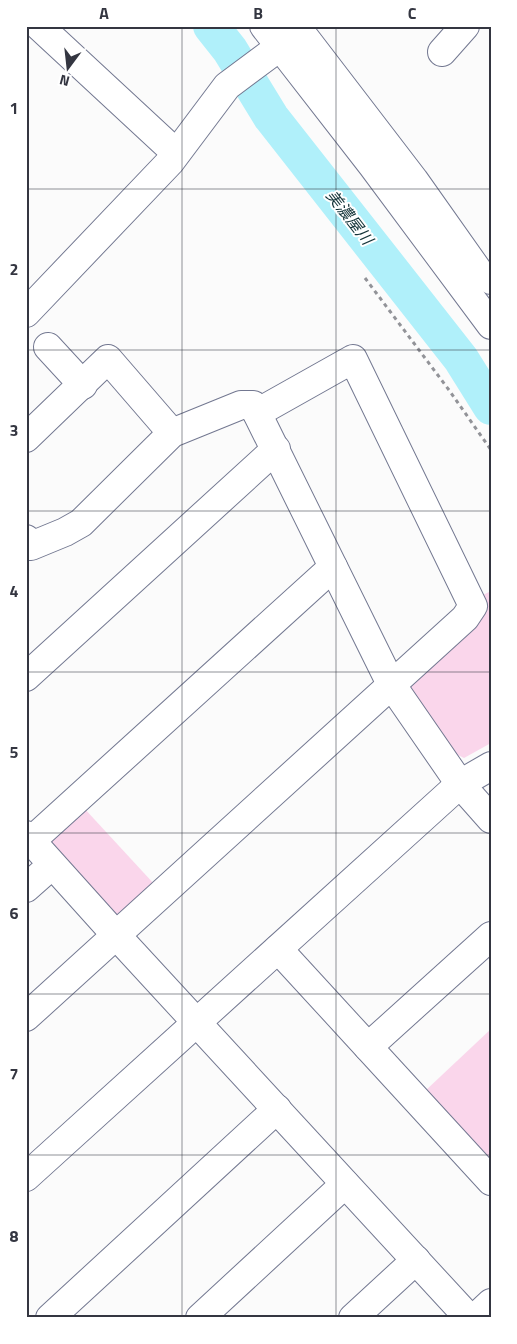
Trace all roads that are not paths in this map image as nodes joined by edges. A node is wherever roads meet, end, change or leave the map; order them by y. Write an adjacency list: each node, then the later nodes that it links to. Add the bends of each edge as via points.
1 (40, 26): 5 (street)
2 (466, 26): 4 (street)
3 (280, 36): 5 (street, via 227,86); 6 (street, via 414,180 479,272); 7 (street, via 372,164)
4 (442, 52)
5 (176, 153): 8 (street)
6 (491, 280)
7 (487, 309)
8 (26, 313)
9 (48, 347): 10 (street)
10 (83, 385): 12 (street, via 108,360); 13 (street)
11 (257, 413): 12 (street, via 253,405 241,405); 14 (street); 18 (street, via 353,359 473,606 465,618)
12 (172, 434): 15 (street, via 80,523 31,546)
13 (26, 438)
14 (276, 449): 16 (street); 17 (street)
15 (26, 539)
16 (333, 567): 18 (street); 22 (street)
17 (26, 677)
18 (391, 684): 20 (street); 25 (street)
19 (491, 766): 20 (street)
20 (460, 784): 21 (street); 27 (street)
21 (491, 818)
22 (29, 838): 23 (street)
23 (52, 864): 24 (street); 25 (street)
24 (26, 888)
25 (116, 934): 28 (street); 29 (street)
26 (491, 936): 30 (street)
27 (278, 949): 29 (street); 30 (street)
28 (26, 1017)
29 (197, 1022): 31 (street); 32 (street)
30 (368, 1047): 33 (street)
31 (277, 1109): 34 (street); 37 (street)
32 (26, 1177)
33 (491, 1181)
34 (345, 1184): 35 (street); 38 (street)
35 (416, 1260): 39 (street); 40 (street)
36 (491, 1303): 41 (street)
37 (50, 1318)
38 (200, 1318)
39 (353, 1318)
40 (469, 1318)
41 (475, 1318)

